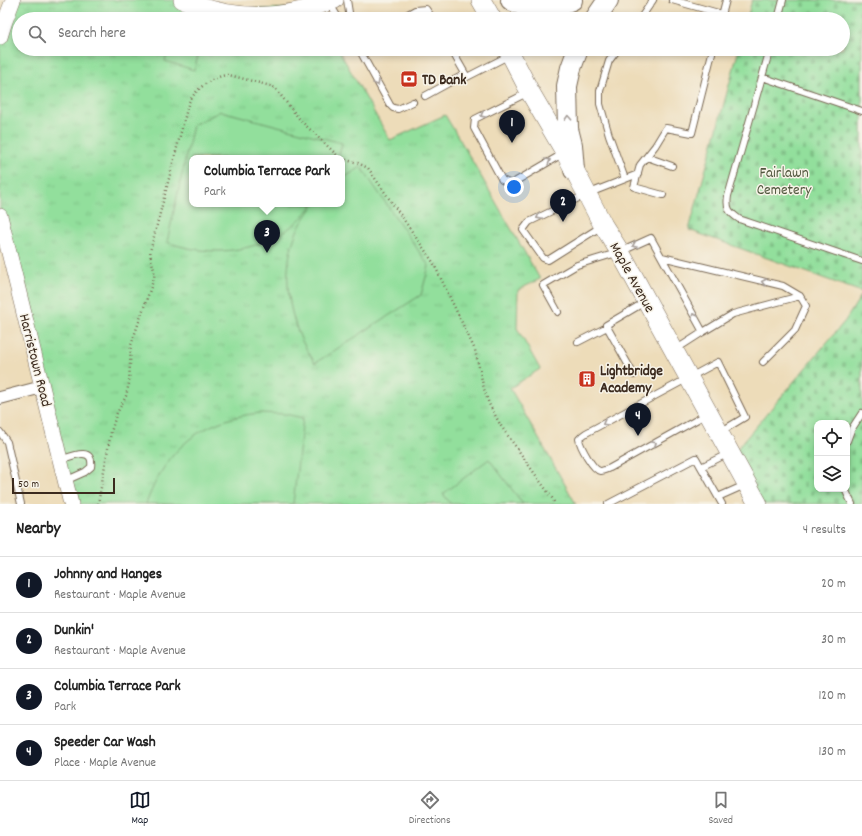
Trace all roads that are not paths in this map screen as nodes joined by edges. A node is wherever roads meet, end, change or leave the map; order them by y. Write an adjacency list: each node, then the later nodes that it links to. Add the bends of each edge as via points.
1 (13, 0): 25 (street)
2 (182, 0): 13 (main road)
3 (347, 0): 16 (lane)
4 (481, 0): 19 (main road)
5 (510, 0): 6 (highway, via 527,7 544,8)
6 (572, 0)
7 (608, 0): 20 (highway)
8 (653, 0): 21 (lane)
9 (672, 0): 22 (lane)
10 (726, 0): 23 (lane)
11 (784, 0): 24 (lane)
12 (332, 1): 14 (main road); 15 (lane)
13 (223, 12)
14 (297, 12)
15 (336, 12)
16 (349, 12)
17 (411, 12): 18 (lane, via 426,9)
18 (428, 12)
19 (488, 12)
20 (600, 12)
21 (645, 12)
22 (710, 12)
23 (723, 12)
24 (780, 12)
25 (0, 37)
26 (362, 56): 38 (lane, one-way to 38, via 393,108 398,109)
27 (455, 56): 34 (lane)
28 (502, 56): 34 (lane, via 467,77)
29 (511, 56): 36 (main road, Maple Avenue)
30 (575, 56): 43 (highway, one-way to 30, via 568,129 567,86)
31 (613, 56): 45 (lane, via 600,91 600,104)
32 (711, 56): 41 (lane, via 692,133 666,128)
33 (768, 56): 35 (lane)
34 (465, 74): 37 (lane)
35 (762, 77): 39 (lane); 52 (lane, via 728,196 728,210 739,219)
36 (530, 92): 40 (main road, Maple Avenue); 40 (lane, one-way to 40, via 475,119 474,128 502,180 511,184)
37 (425, 96)
38 (413, 102)
39 (862, 111)
40 (565, 152): 43 (main road, Maple Avenue)
41 (647, 157): 42 (lane); 44 (lane, via 640,165)
42 (672, 166)
43 (574, 170): 46 (main road, Maple Avenue)
44 (638, 174): 45 (lane); 47 (lane, via 634,187)
45 (625, 180): 46 (lane)
46 (587, 194): 49 (main road, Maple Avenue); 49 (lane, one-way to 49, via 529,222 523,230 543,258 548,260)
47 (663, 195)
48 (1, 224): 63 (street, Harristown Road)
49 (603, 225): 50 (main road, Maple Avenue)
50 (620, 252): 51 (lane, one-way to 50, via 651,238); 54 (main road, Maple Avenue); 55 (lane, via 577,265 544,284)
51 (662, 257): 53 (lane, one-way to 51, via 783,286); 57 (lane, one-way to 51)
52 (862, 261)
53 (800, 296): 57 (lane, via 733,314); 60 (lane, via 806,306 796,330)
54 (647, 301): 56 (lane); 59 (main road, Maple Avenue)
55 (558, 312)
56 (607, 326): 58 (lane); 61 (lane)
57 (703, 332): 59 (lane)
58 (578, 342)
59 (674, 351): 62 (main road, Maple Avenue)
60 (763, 362)
61 (634, 375)
62 (689, 378): 65 (main road, Maple Avenue); 65 (lane, one-way to 65, via 586,433 579,439 580,444 592,465 600,471 610,468); 68 (lane, via 718,362 745,417)
63 (42, 387): 64 (street); 71 (street, Harristown Road)
64 (0, 398)
65 (708, 413): 68 (main road, Maple Avenue)
66 (862, 413): 69 (lane)
67 (0, 432): 77 (lane, via 7,442)
68 (719, 432): 70 (main road, Maple Avenue)
69 (850, 433)
70 (730, 452): 72 (lane); 74 (main road, Maple Avenue)
71 (60, 460): 73 (street, Harristown Road); 73 (lane, via 85,454 92,461 86,472)
72 (701, 467): 76 (lane); 79 (lane, via 696,458)
73 (65, 482): 78 (street, Harristown Road)
74 (747, 484): 76 (lane); 81 (main road, Maple Avenue)
75 (846, 492): 82 (lane)
76 (718, 497): 80 (lane)
77 (21, 504)
78 (71, 504)
79 (608, 504)
80 (722, 504)
81 (758, 504)
82 (852, 504)

